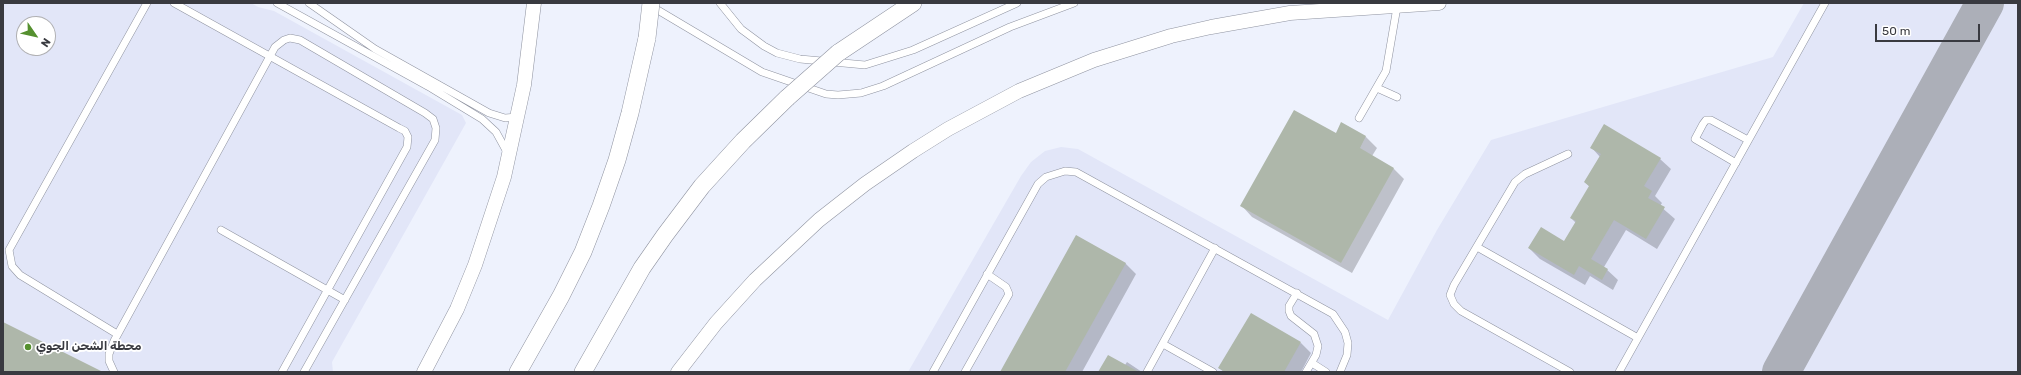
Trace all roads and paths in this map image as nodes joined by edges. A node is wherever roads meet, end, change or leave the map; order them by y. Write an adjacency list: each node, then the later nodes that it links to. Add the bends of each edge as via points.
1 (147, 3): 31 (lane, via 9,250 12,266 20,275)
2 (174, 3): 15 (lane)
3 (277, 3): 22 (lane, via 482,119 501,140)
4 (309, 3): 18 (lane, via 375,49 489,113 505,118)
5 (534, 3): 18 (street)
6 (646, 3): 11 (lane, via 762,72 826,94 838,95 861,93 883,86 1004,30)
7 (651, 3): 39 (street, bridge, via 647,38 625,133 601,206 583,252)
8 (720, 3): 10 (lane, via 741,29 777,52 800,59 865,65 913,50)
9 (913, 3): 40 (street, bridge, via 838,54 787,98 702,186 642,268)
10 (1017, 3)
11 (1074, 3)
12 (1439, 3): 14 (street)
13 (1825, 3): 20 (lane)
14 (1397, 7): 16 (lane, via 1388,65); 41 (street, via 1290,13 1171,36 1081,65 983,109 889,167 820,220 750,285)
15 (270, 56): 28 (lane, via 405,131 408,137 407,147); 30 (lane, via 284,40 300,40 425,113 435,124 435,140); 31 (lane)
16 (1376, 88): 17 (lane); 19 (lane)
17 (1397, 97)
18 (518, 117): 22 (street)
19 (1359, 118)
20 (1748, 140): 23 (lane); 23 (lane, via 1711,120 1706,120 1703,124 1695,139)
21 (1568, 154): 25 (lane, via 1525,174 1515,182)
22 (509, 157): 38 (street, via 491,221 475,265 457,308)
23 (1736, 162): 32 (lane)
24 (221, 230): 28 (lane)
25 (1477, 247): 32 (lane); 49 (lane, via 1452,290 1450,295 1454,304 1461,311)
26 (1215, 248): 27 (lane, via 1076,172 1065,171 1046,177 1038,184); 29 (lane); 33 (lane)
27 (987, 274): 42 (lane); 43 (lane, via 1008,288 1010,294)
28 (328, 290): 30 (lane); 36 (lane)
29 (1297, 293): 34 (lane, via 1289,306 1289,311 1316,338 1317,351); 48 (lane, via 1333,314 1340,322 1348,343 1347,355)
30 (345, 300): 37 (lane)
31 (117, 334): 35 (lane, via 109,354)
32 (1638, 338): 50 (lane)
33 (1163, 344): 44 (lane); 45 (lane)
34 (1312, 362): 46 (lane); 47 (lane)
35 (114, 372)
36 (282, 372)
37 (304, 372)
38 (424, 372)
39 (518, 372)
40 (583, 372)
41 (678, 372)
42 (933, 372)
43 (965, 372)
44 (1147, 372)
45 (1214, 372)
46 (1306, 372)
47 (1326, 372)
48 (1340, 372)
49 (1570, 372)
50 (1619, 372)

